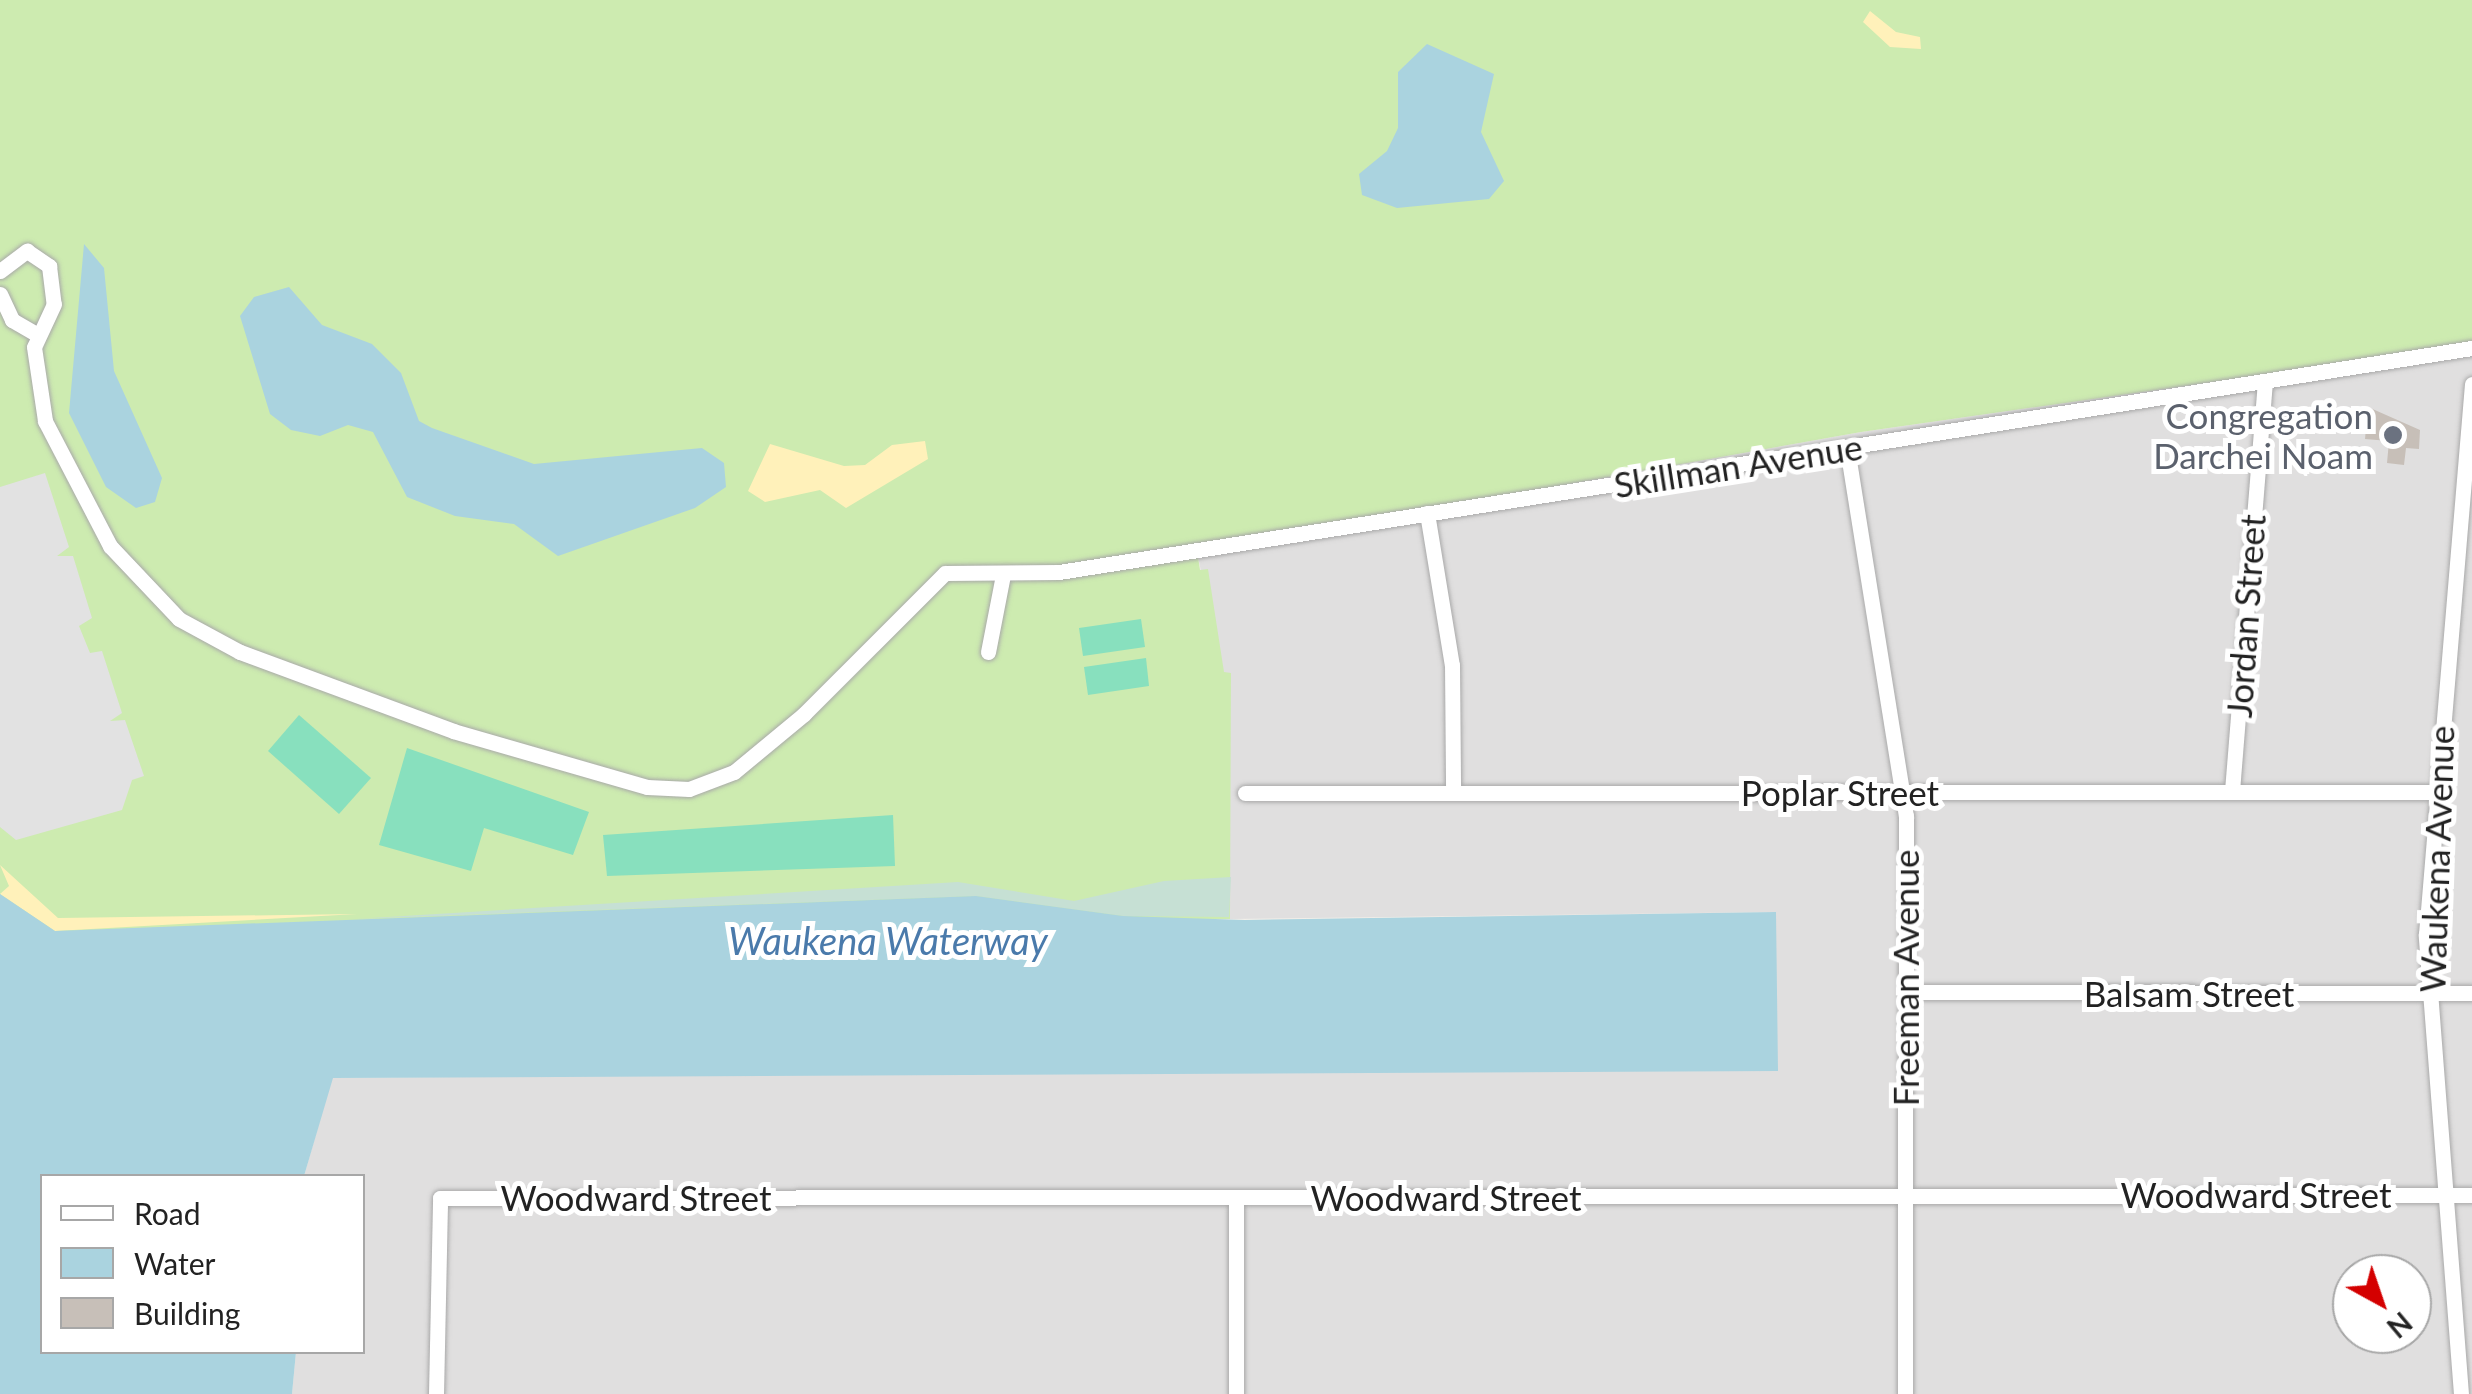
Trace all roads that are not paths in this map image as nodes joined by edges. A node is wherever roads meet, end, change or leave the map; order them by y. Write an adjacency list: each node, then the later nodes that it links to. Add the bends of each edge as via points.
1 (0, 271): 3 (street, via 27,251 50,266 54,304)
2 (0, 294): 3 (street, via 12,320)
3 (36, 334): 9 (street, Skillman Avenue, via 38,387 56,450 110,546 179,618 329,687 647,787 689,789 734,772 804,714 929,583 945,573)
4 (2472, 348): 5 (street, Skillman Avenue)
5 (2265, 380): 7 (street, Skillman Avenue); 11 (street, Jordan Street)
6 (2472, 384): 14 (street, Waukena Avenue)
7 (1847, 448): 8 (street, Skillman Avenue); 13 (street, Freeman Avenue)
8 (1427, 513): 9 (street, Skillman Avenue); 12 (street, via 1452,665)
9 (1002, 574): 10 (street)
10 (988, 652)
11 (2232, 791): 13 (street, Poplar Street); 14 (street, Poplar Street)
12 (1453, 792): 13 (street, Poplar Street); 15 (street, Poplar Street)
13 (1900, 792): 16 (street, Freeman Avenue)
14 (2435, 792): 17 (street, Waukena Avenue)
15 (1245, 793)
16 (1906, 992): 17 (street, Balsam Street); 20 (street, Freeman Avenue)
17 (2430, 993): 18 (street, Balsam Street); 19 (street, Waukena Avenue)
18 (2472, 994)
19 (2446, 1194): 20 (street, Woodward Street); 21 (street, Woodward Street); 26 (street, Waukena Avenue)
20 (1906, 1195): 22 (street, Woodward Street); 25 (street, Freeman Avenue)
21 (2472, 1195)
22 (1236, 1197): 23 (street, Woodward Street, via 440,1198); 24 (street)
23 (436, 1394)
24 (1236, 1394)
25 (1905, 1394)
26 (2461, 1394)

